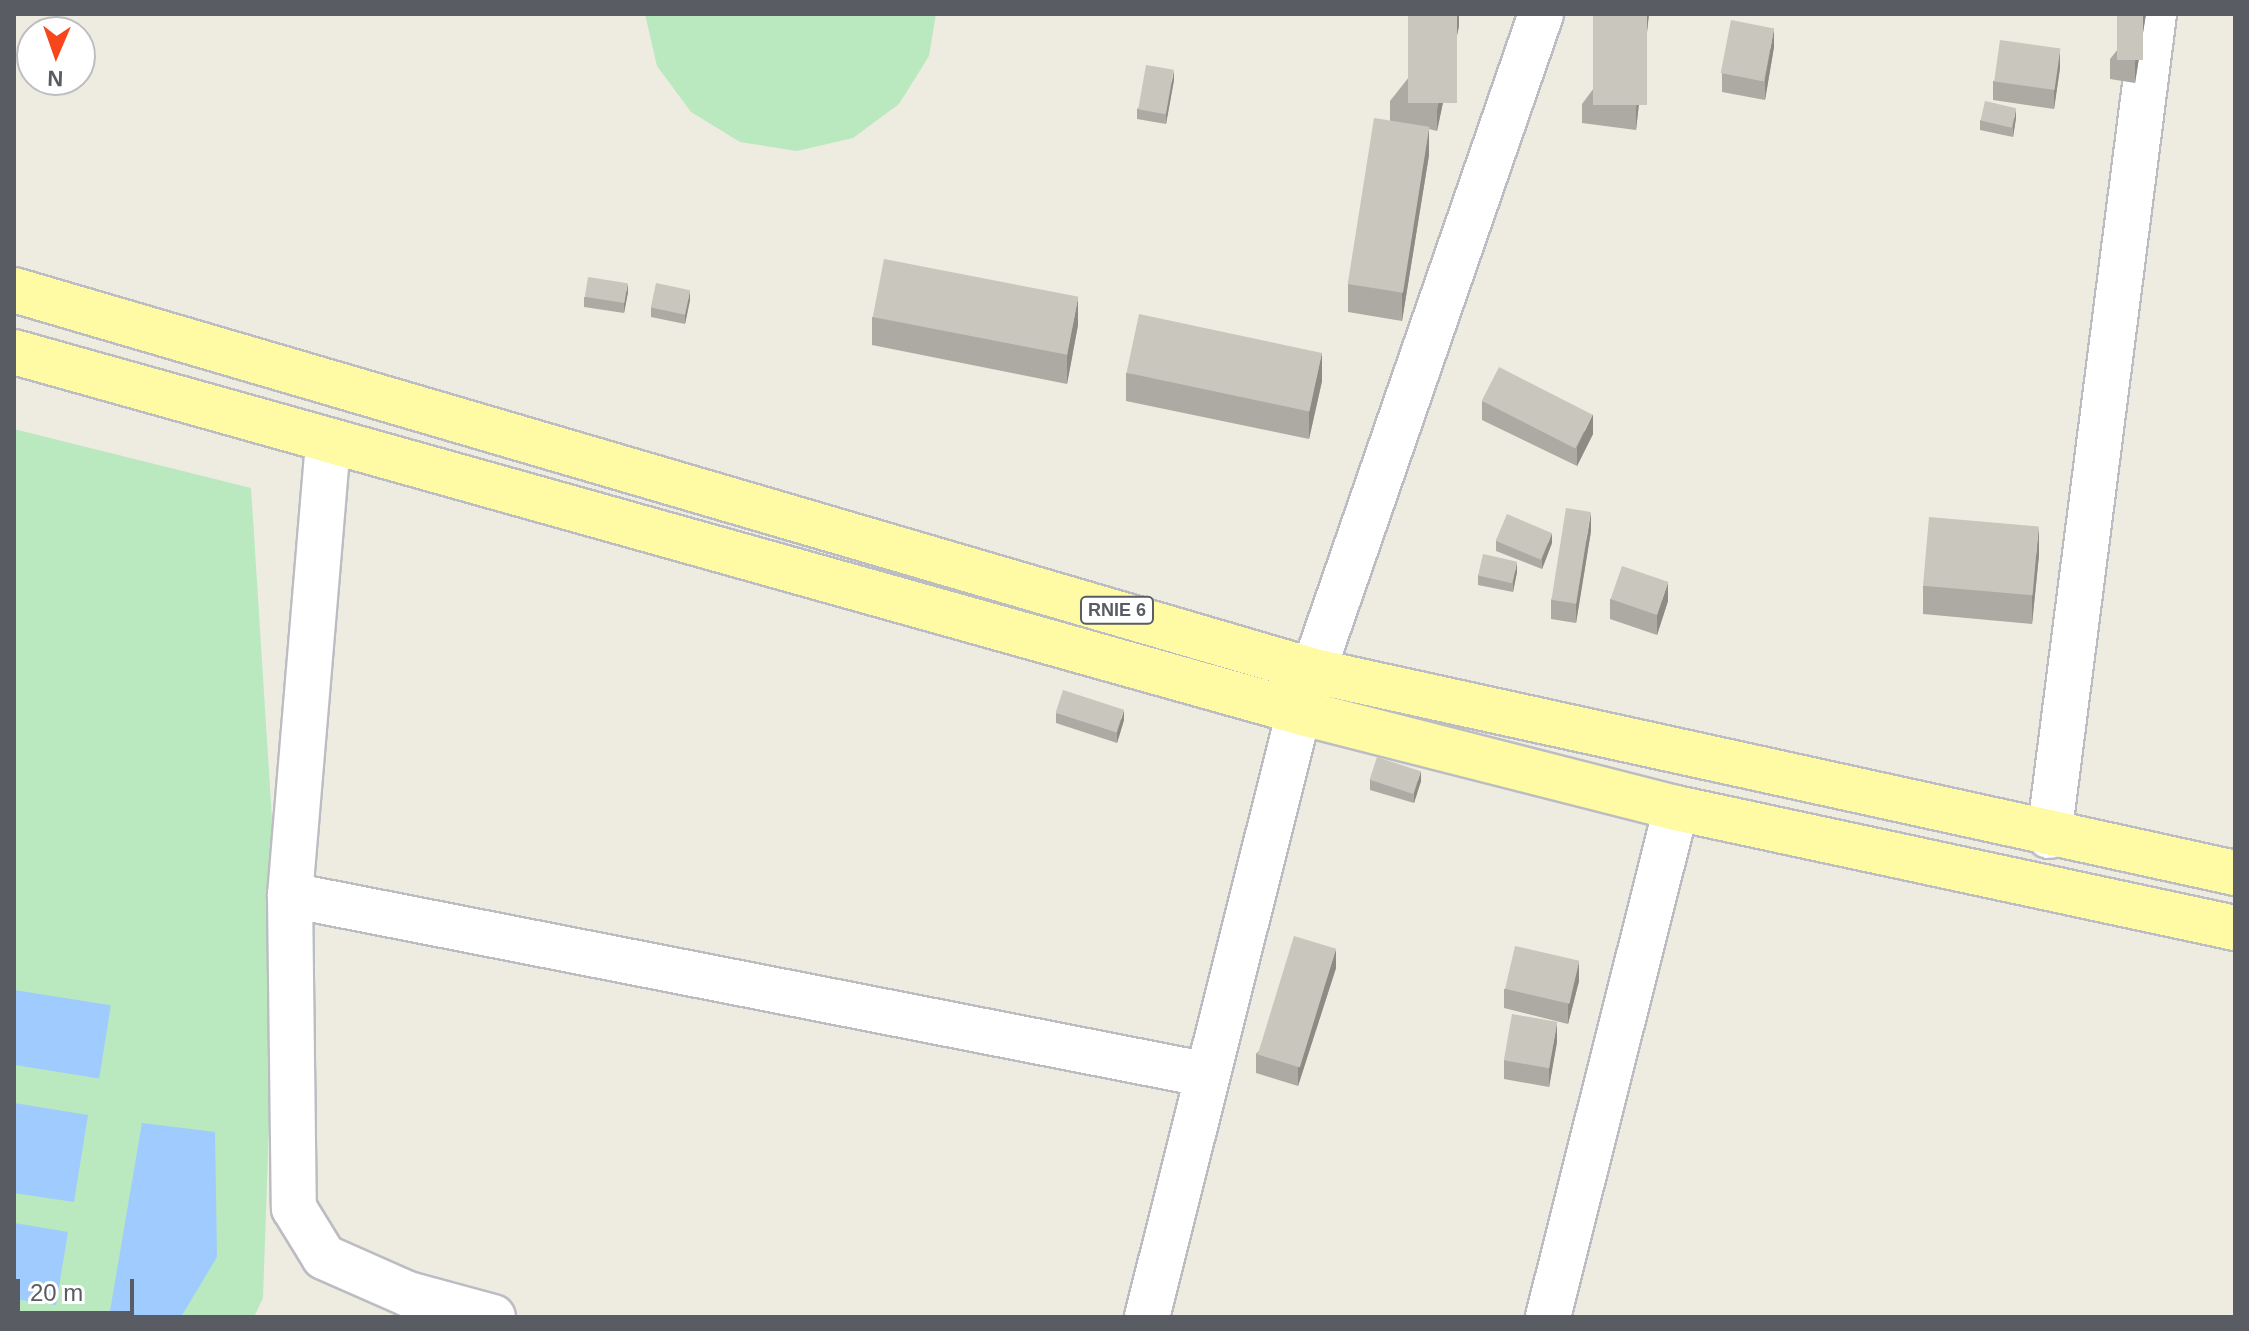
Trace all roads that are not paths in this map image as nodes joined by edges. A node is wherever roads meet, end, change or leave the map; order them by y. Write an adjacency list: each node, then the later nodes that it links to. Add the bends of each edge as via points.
1 (1541, 14): 6 (street)
2 (2154, 14): 9 (street)
3 (14, 290): 6 (main road, RNIE 6)
4 (14, 352): 5 (main road, RNIE 6)
5 (328, 443): 7 (main road, RNIE 6); 11 (street)
6 (1314, 671): 7 (street); 9 (main road, RNIE 6)
7 (1299, 712): 8 (main road, RNIE 6); 13 (street)
8 (1676, 808): 12 (main road, RNIE 6); 14 (street)
9 (2049, 836): 10 (main road, RNIE 6)
10 (2235, 873)
11 (290, 895): 13 (street); 15 (street, via 294,1208 324,1257 408,1294)
12 (2235, 928)
13 (1208, 1075): 16 (street)
14 (1553, 1316)
15 (493, 1317)
16 (1147, 1317)

